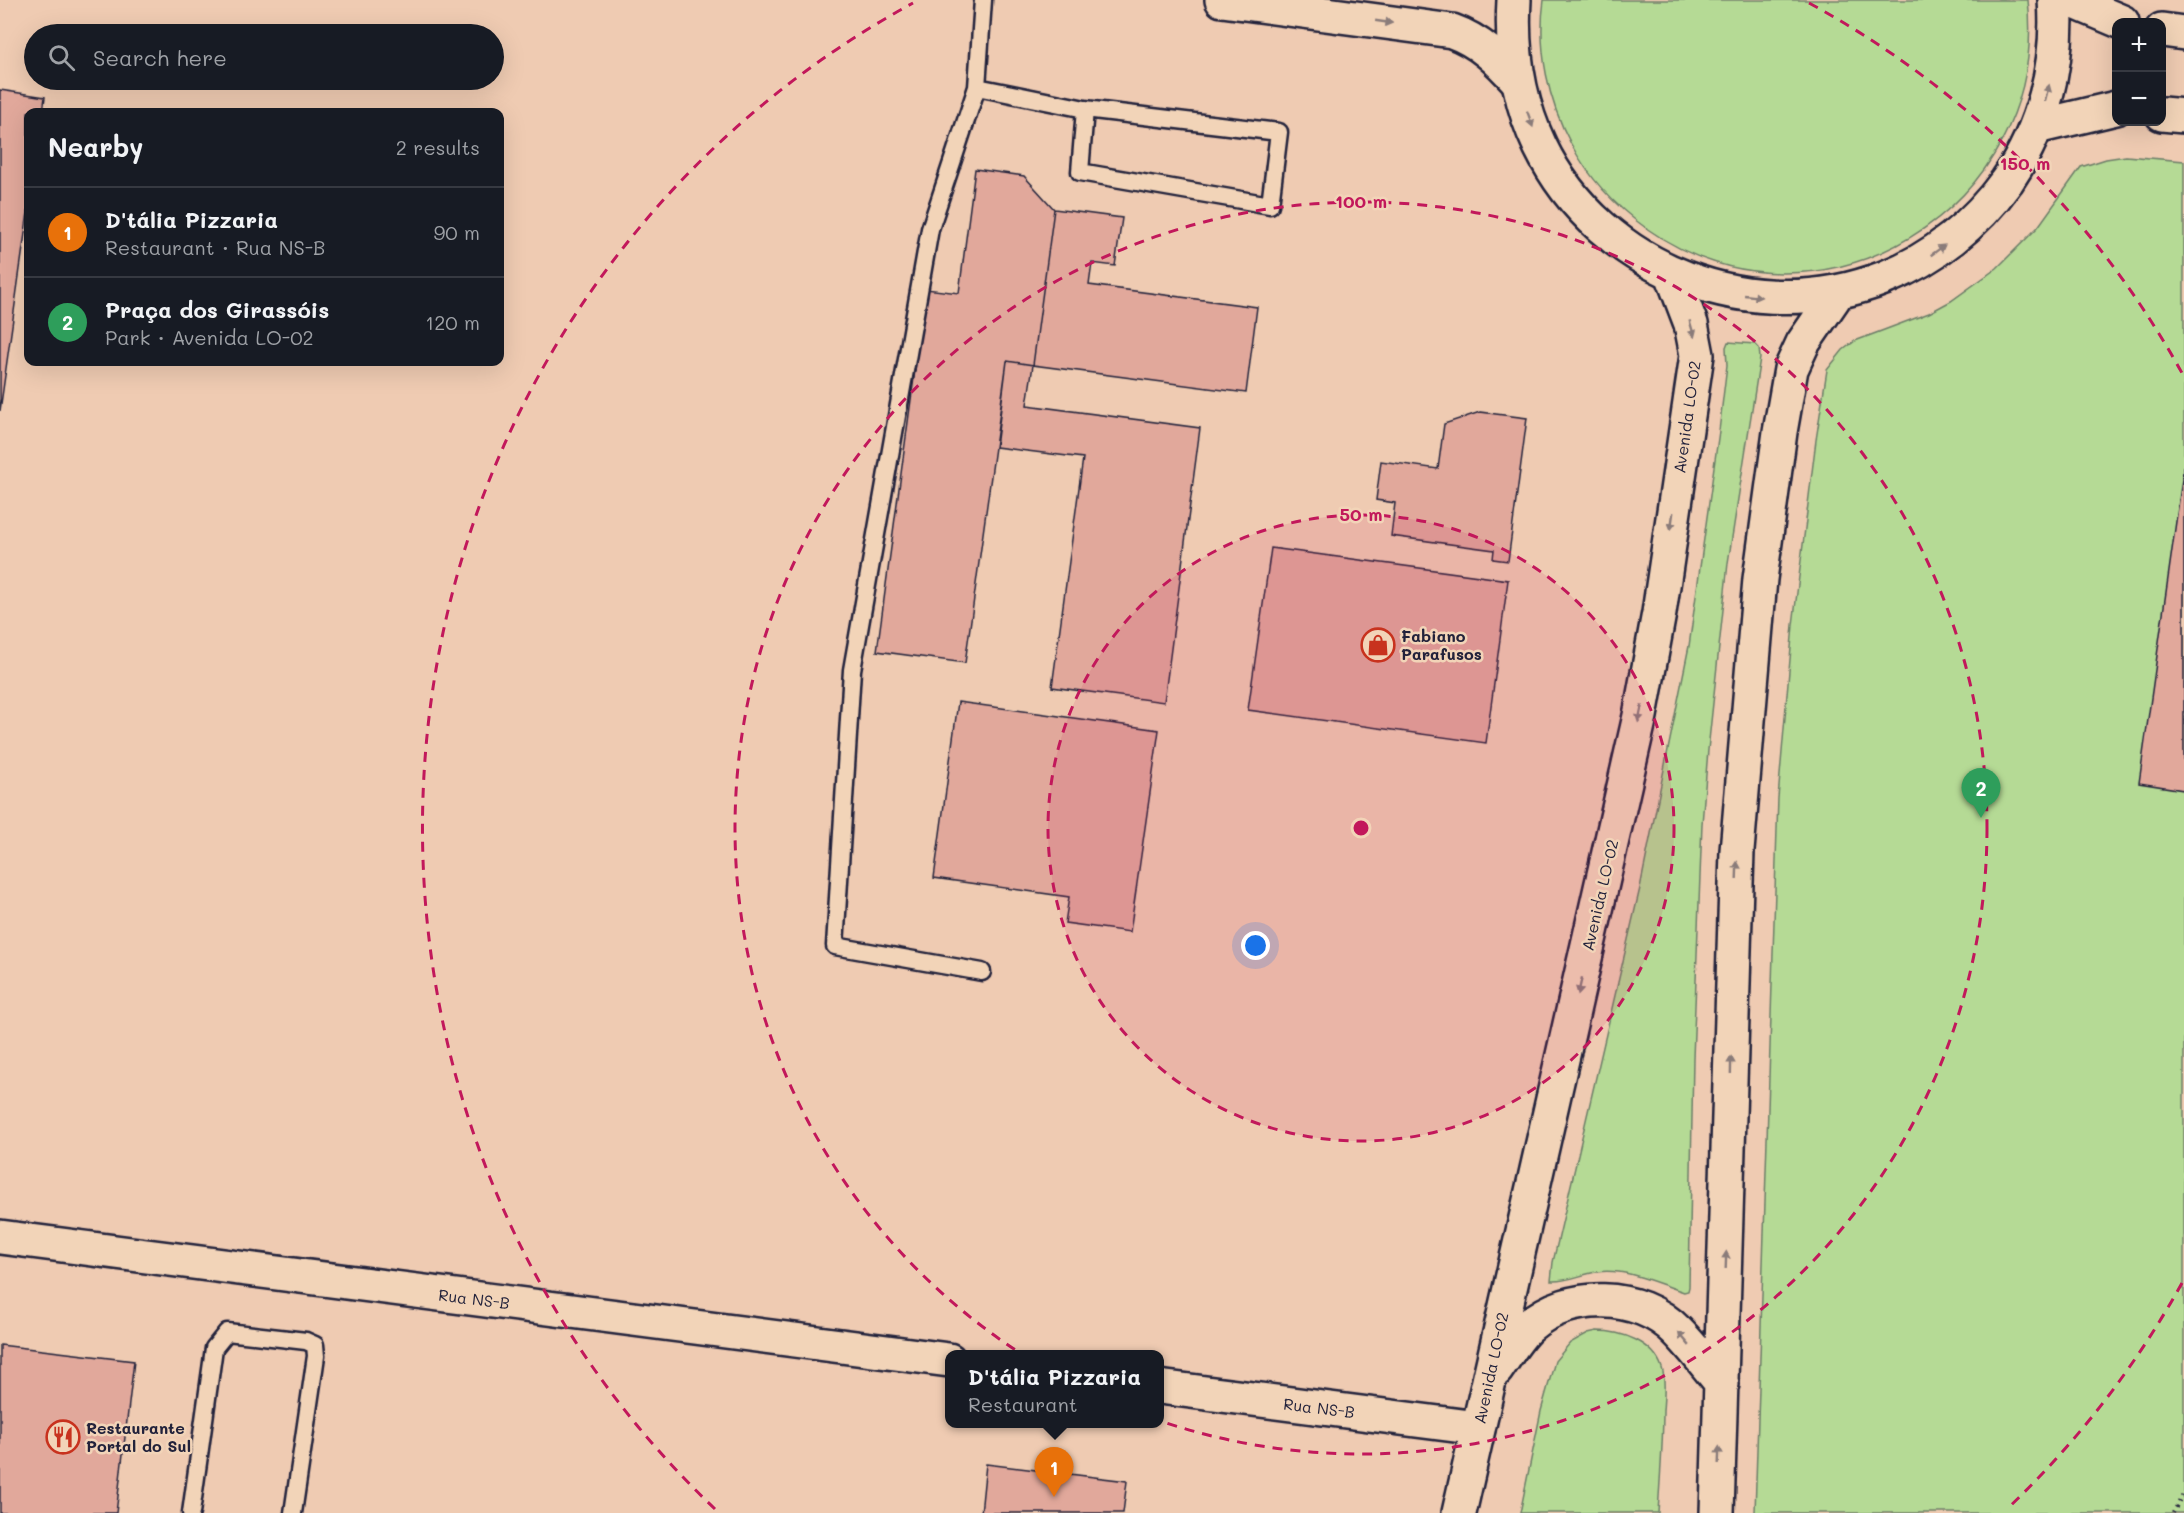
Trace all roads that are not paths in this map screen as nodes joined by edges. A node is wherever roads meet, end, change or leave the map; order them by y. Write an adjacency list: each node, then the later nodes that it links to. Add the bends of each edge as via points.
1 (982, 0): 10 (lane)
2 (1222, 0): 9 (main road, one-way to 9, via 1452,31 1490,53)
3 (1514, 0): 9 (main road, via 1513,41)
4 (2055, 0): 15 (main road, one-way to 4, via 2052,71)
5 (2070, 0): 6 (main road)
6 (2113, 18)
7 (2166, 31): 8 (main road)
8 (2184, 33)
9 (1518, 81): 16 (main road, one-way to 16, via 1540,146 1574,198 1623,245)
10 (977, 87): 11 (lane); 18 (lane, via 930,229 852,670 835,946)
11 (1085, 109): 11 (lane, via 1080,172 1270,205 1279,132)
12 (2112, 109): 15 (main road)
13 (2166, 114): 14 (main road)
14 (2184, 116)
15 (2036, 127): 17 (main road, one-way to 15, via 1903,270 1933,254 1960,232 2003,187)
16 (1672, 274): 17 (main road, one-way to 17, via 1754,296 1805,297); 21 (main road, Avenida LO-02, one-way to 21, via 1691,324 1697,355 1659,613 1627,777)
17 (1838, 292): 22 (main road, one-way to 17, via 1737,851 1760,579 1791,369 1803,343)
18 (982, 972)
19 (0, 1237): 20 (main road, Rua NS-B)
20 (945, 1359)
21 (1488, 1383): 22 (main road, one-way to 21, via 1676,1330 1660,1318 1625,1304 1590,1301 1547,1312 1528,1327); 24 (main road, Avenida LO-02)
22 (1722, 1383): 28 (main road, one-way to 22)
23 (1164, 1388): 24 (main road, Rua NS-B)
24 (1478, 1428): 27 (main road, Avenida LO-02)
25 (190, 1513): 26 (lane, via 214,1348 226,1332 315,1345)
26 (293, 1513)
27 (1460, 1513)
28 (1717, 1513)

